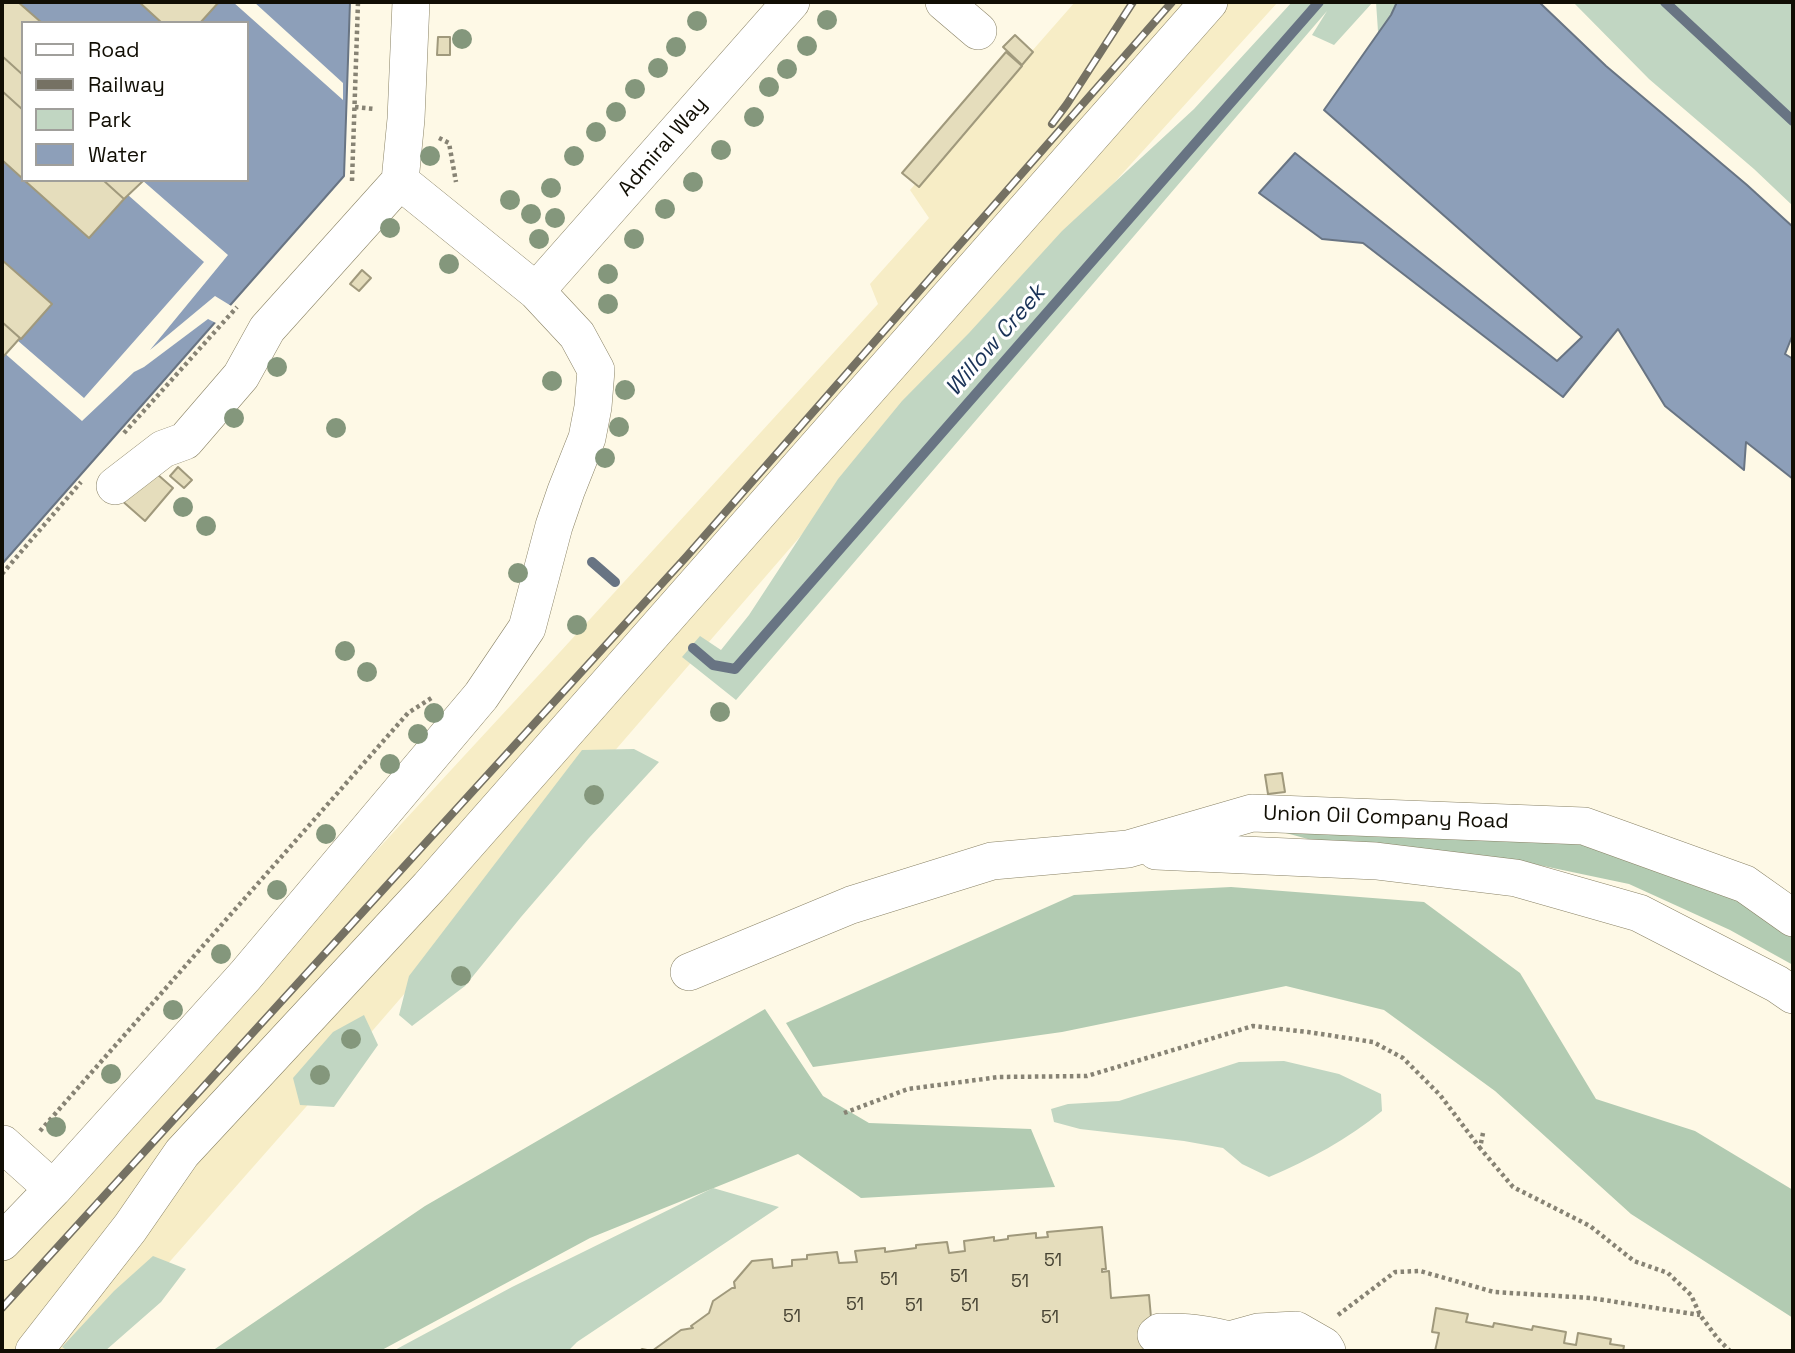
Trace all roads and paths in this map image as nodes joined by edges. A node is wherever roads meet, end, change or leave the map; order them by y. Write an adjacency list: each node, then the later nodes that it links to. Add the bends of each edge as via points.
1 (358, 2): 9 (path)
2 (411, 2): 8 (street)
3 (791, 2): 11 (street, Admiral Way)
4 (944, 2): 6 (street)
5 (1209, 2): 32 (street, via 429,887 182,1153)
6 (978, 31)
7 (438, 137): 10 (path, via 449,143)
8 (400, 180): 11 (street); 14 (street, via 267,329 241,376 185,441)
9 (352, 182)
10 (458, 192)
11 (536, 291): 26 (street, via 577,335 596,370 587,438 554,526 527,628 481,696 245,976)
12 (241, 303): 13 (path)
13 (117, 441)
14 (99, 483): 15 (path)
15 (2, 573)
16 (436, 695): 22 (path, via 408,713)
17 (1128, 849): 18 (street, Union Oil Company Road, via 1252,813 1584,826 1745,884); 19 (street, Union Oil Company Road, via 992,861 851,905); 20 (street, via 1376,861 1516,878 1639,913)
18 (1793, 918)
19 (689, 972)
20 (1793, 995)
21 (844, 1113): 25 (path, via 908,1089 999,1077 1087,1076 1253,1026 1373,1042 1403,1058 1440,1095)
22 (38, 1133)
23 (1483, 1133): 25 (path)
24 (3, 1144): 26 (street)
25 (1480, 1148): 28 (path, via 1513,1187 1590,1226 1634,1261 1668,1273 1691,1295)
26 (53, 1189): 27 (street)
27 (3, 1239)
28 (1700, 1315): 30 (path, via 1591,1298 1494,1292 1420,1270 1395,1272); 33 (path)
29 (1156, 1335): 31 (street, via 1205,1333)
30 (1319, 1344): 31 (street, via 1296,1329 1258,1332)
31 (1229, 1346)
32 (34, 1351)
33 (1730, 1351)

